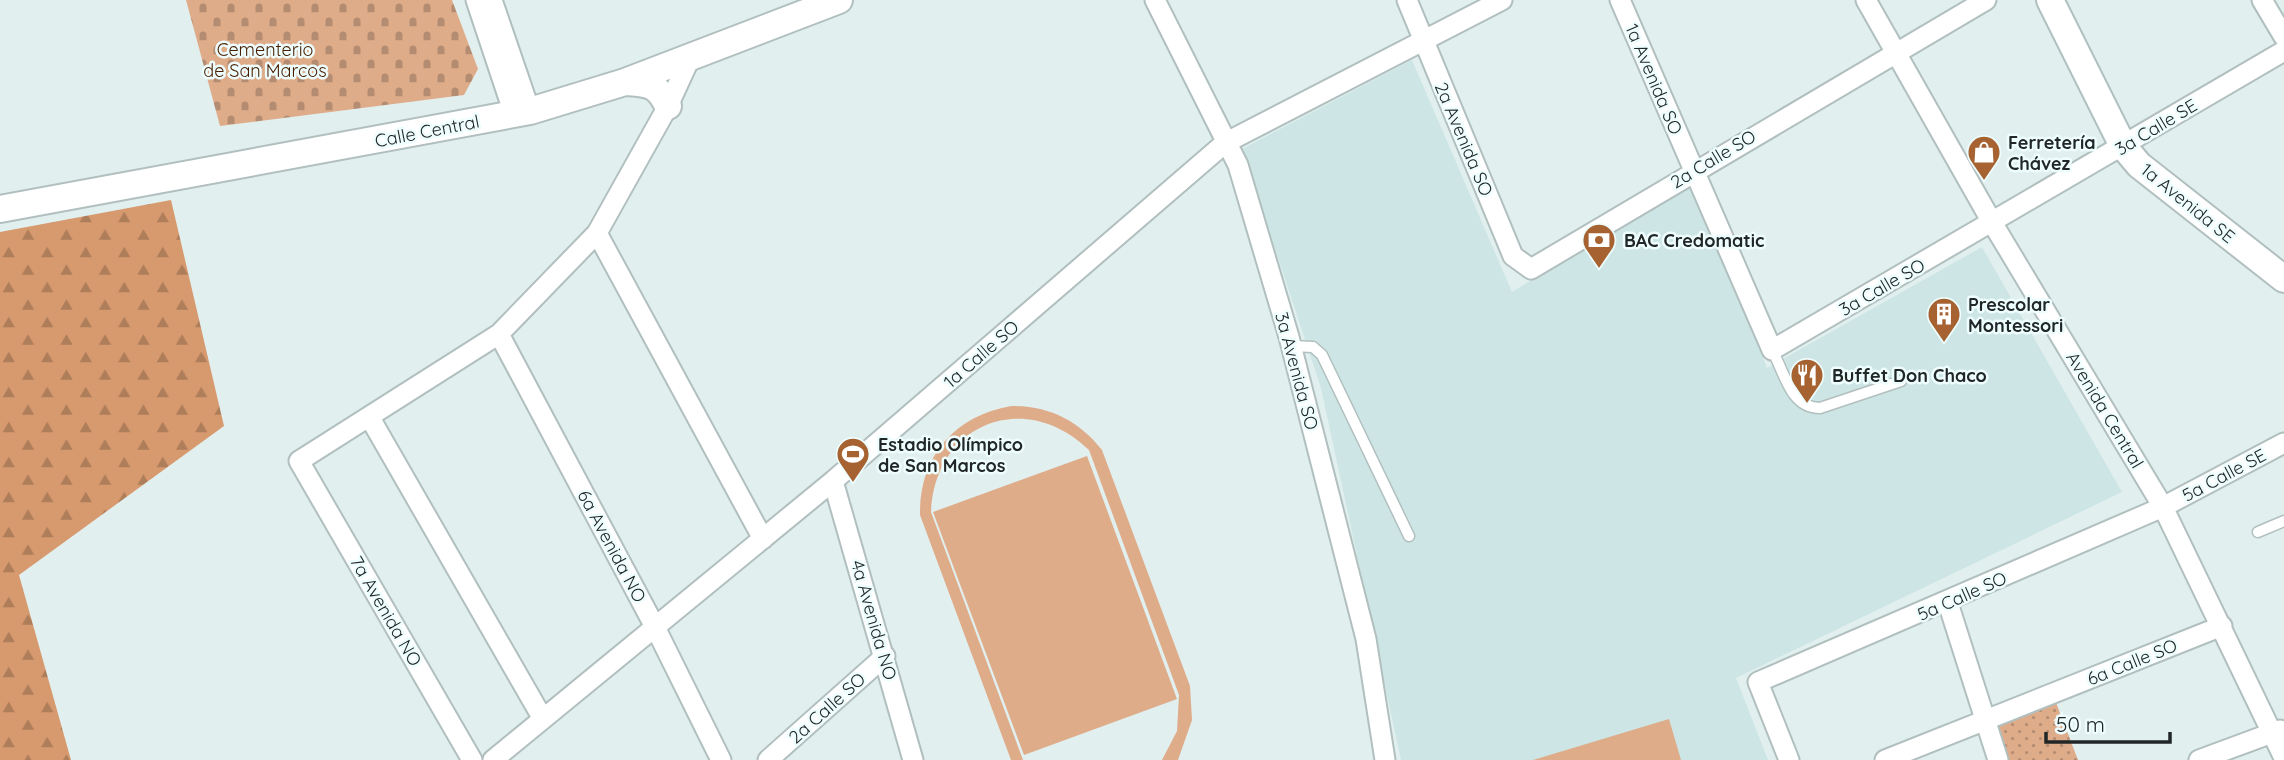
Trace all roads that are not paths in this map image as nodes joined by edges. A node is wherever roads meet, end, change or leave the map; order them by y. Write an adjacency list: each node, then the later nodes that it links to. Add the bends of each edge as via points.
1 (476, 0): 19 (street)
2 (492, 0): 19 (street)
3 (839, 0): 16 (main road, Calle Central)
4 (1155, 0): 20 (street, 3a Avenida SO)
5 (1407, 0): 13 (street, 2a Avenida SO)
6 (1502, 0): 13 (street, 1a Calle SO)
7 (1620, 0): 22 (street, 1a Avenida SO)
8 (1866, 0): 14 (street, Avenida Central)
9 (1986, 0): 14 (street, 2a Calle SO)
10 (2050, 0): 21 (main road, 1a Avenida SE)
11 (2262, 0): 12 (street)
12 (2284, 37)
13 (1422, 39): 20 (street, 1a Calle SO); 26 (street, 2a Avenida SO, via 1513,256)
14 (1896, 51): 22 (street, 2a Calle SO); 24 (street, Avenida Central)
15 (2284, 51): 21 (street, 3a Calle SE)
16 (691, 56): 17 (main road, Calle Central); 18 (street)
17 (625, 82): 18 (main road, via 661,90); 19 (main road, Calle Central)
18 (668, 106): 25 (street)
19 (522, 112): 23 (main road, Calle Central)
20 (1225, 143): 29 (street, 3a Avenida SO, via 1238,164); 34 (street, 1a Calle SO)
21 (2123, 146): 24 (street, 3a Calle SE); 27 (main road, 1a Avenida SE, via 2139,165)
22 (1694, 170): 26 (street, 2a Calle SO); 30 (street, 1a Avenida SO)
23 (0, 209)
24 (1993, 224): 30 (street, 3a Calle SO); 35 (street, Avenida Central)
25 (597, 233): 28 (street); 39 (street)
26 (1531, 269)
27 (2284, 279)
28 (499, 334): 32 (street); 42 (street, 6a Avenida NO)
29 (1292, 346): 38 (lane, via 1313,347 1322,355); 53 (street, 3a Avenida SO, via 1366,639)
30 (1772, 350): 31 (lane, via 1796,399 1810,408)
31 (1901, 381)
32 (370, 418): 44 (street); 48 (street, 7a Avenida NO, via 299,461)
33 (2284, 443): 35 (street, 5a Calle SE)
34 (833, 481): 39 (street, 1a Calle SO); 43 (street, 4a Avenida NO)
35 (2163, 507): 40 (street, 5a Calle SO); 41 (street, Avenida Central)
36 (2284, 520): 37 (lane)
37 (2258, 531)
38 (1409, 536)
39 (762, 539): 42 (street, 1a Calle SO)
40 (1948, 603): 45 (street); 54 (street, 5a Calle SO, via 1758,682)
41 (2222, 626): 45 (street, 6a Calle SO); 46 (street, Avenida Central)
42 (655, 627): 44 (street, 1a Calle SO); 50 (street, 6a Avenida NO)
43 (885, 656): 51 (street, 2a Calle SO); 52 (street, 4a Avenida NO)
44 (543, 719): 49 (street, 1a Calle SO)
45 (1985, 721): 55 (street, 6a Calle SO); 56 (street)
46 (2277, 731): 47 (street, Avenida Central); 57 (street)
47 (2284, 758)
48 (472, 760)
49 (493, 760)
50 (721, 760)
51 (768, 760)
52 (913, 760)
53 (1385, 760)
54 (1789, 760)
55 (1885, 760)
56 (1998, 760)
57 (2199, 760)

